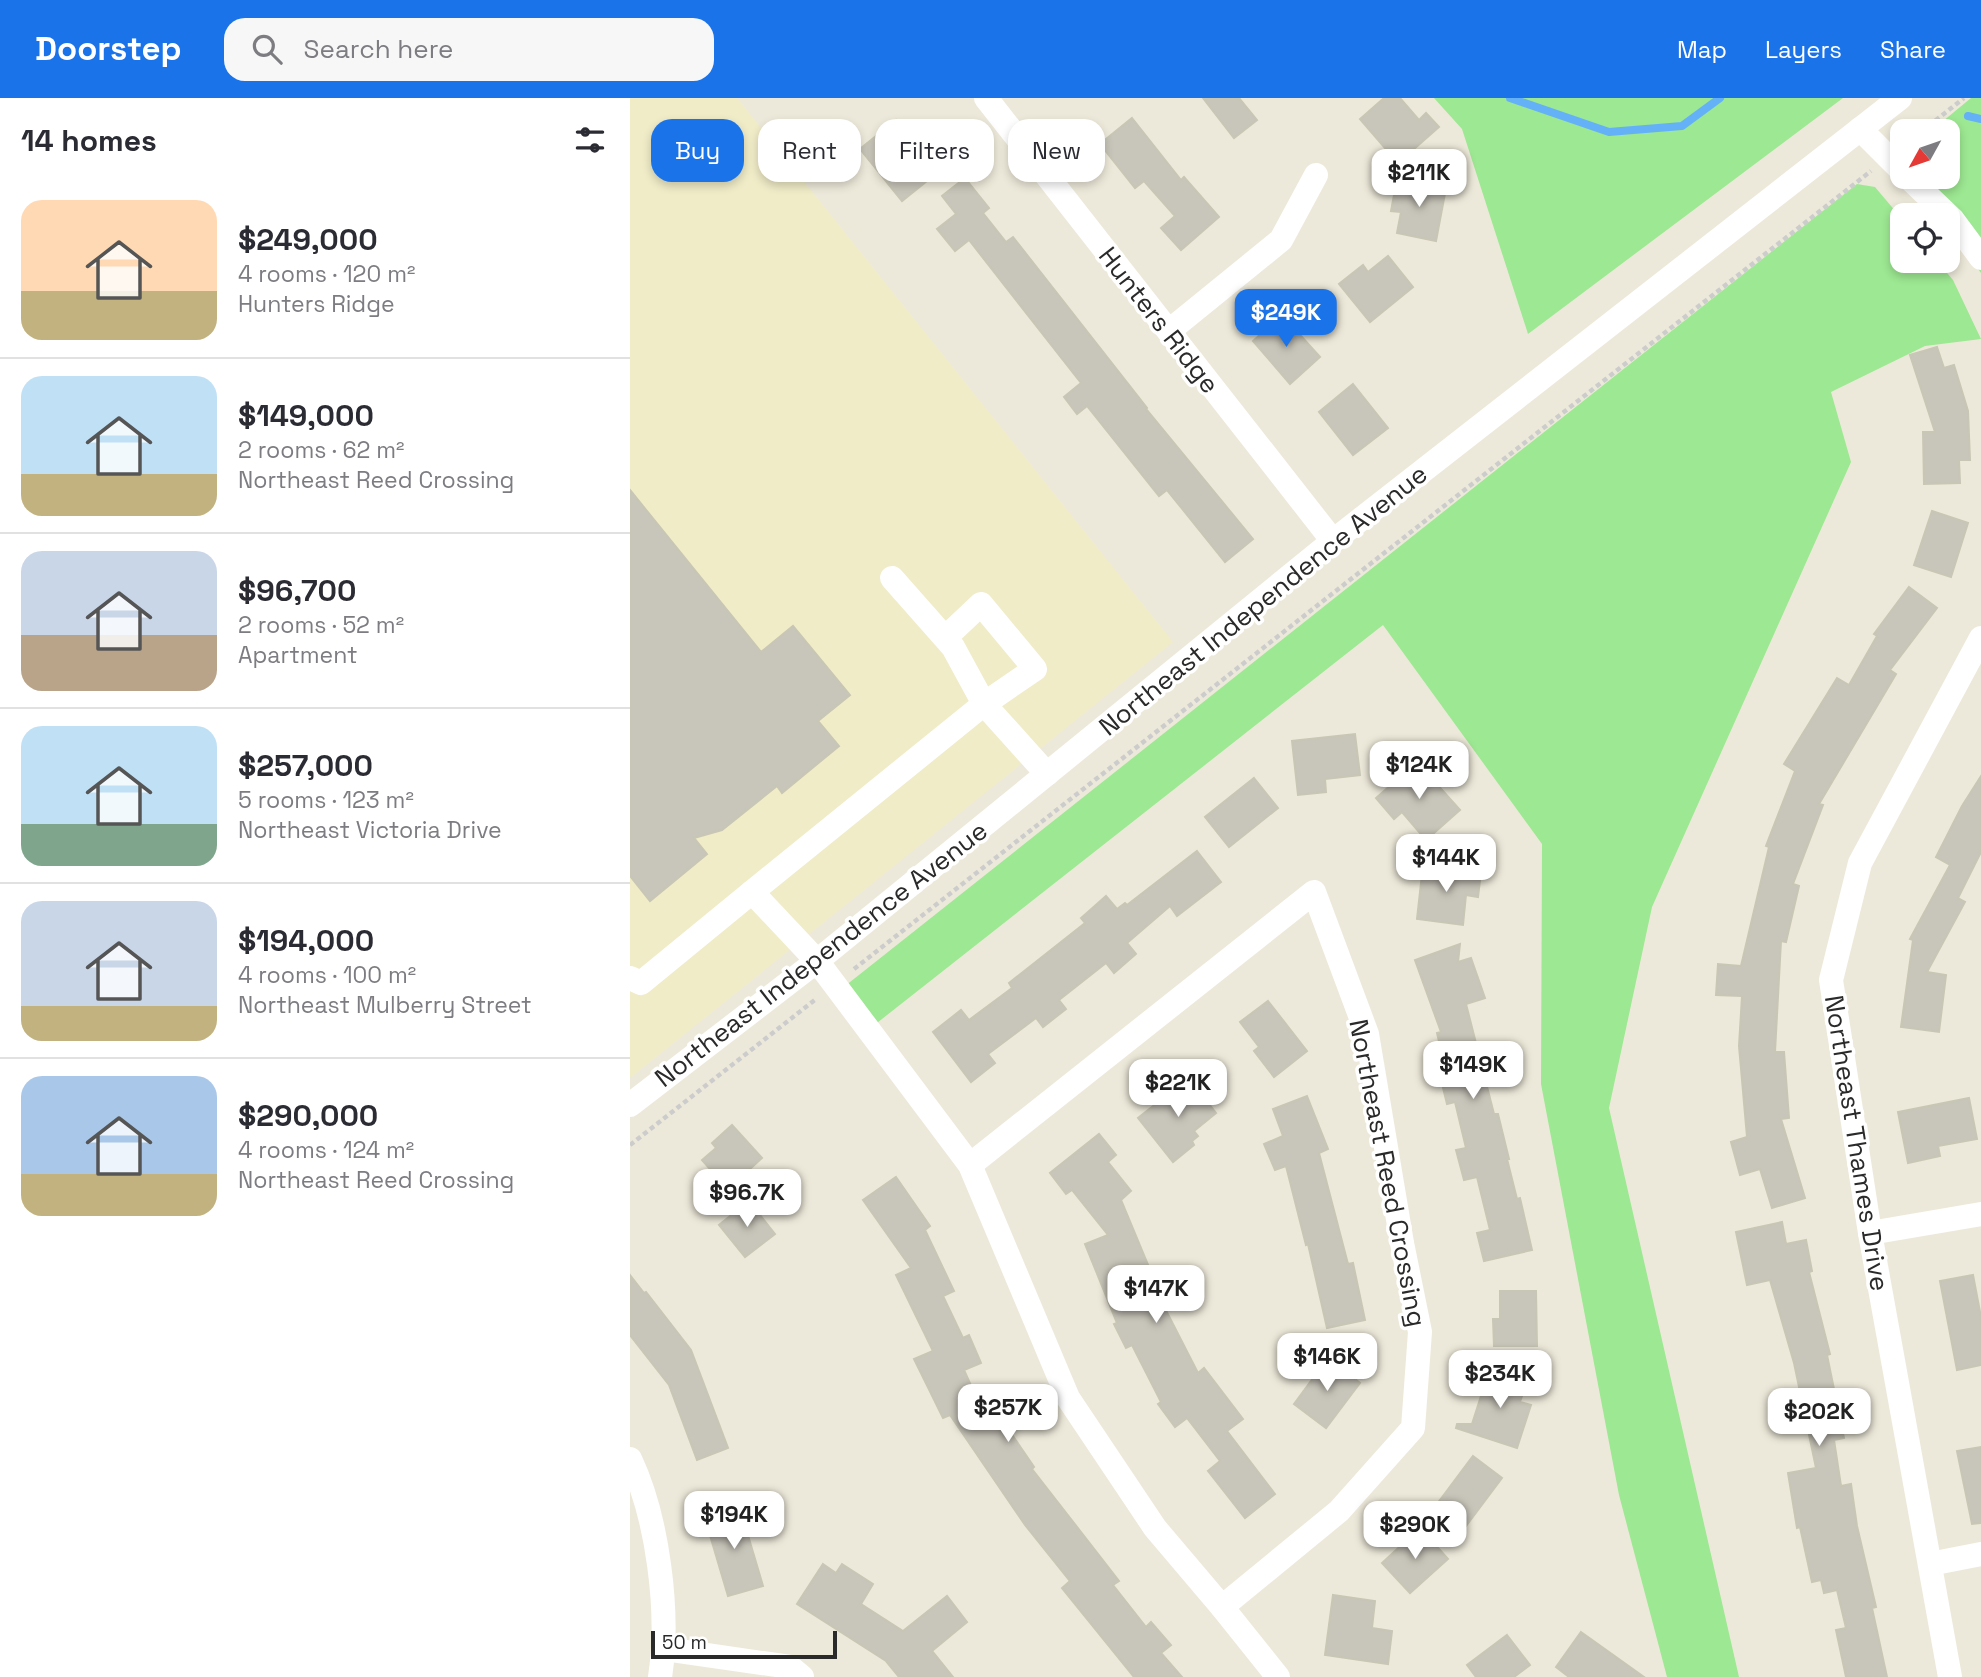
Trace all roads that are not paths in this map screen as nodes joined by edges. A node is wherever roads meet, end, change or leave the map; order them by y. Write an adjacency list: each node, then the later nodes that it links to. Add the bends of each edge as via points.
1 (986, 98): 8 (street, Hunters Ridge)
2 (1900, 98): 3 (street, Northeast Independence Avenue)
3 (1860, 129): 4 (street); 9 (street, Northeast Independence Avenue)
4 (1890, 159)
5 (1316, 175): 8 (street, via 1281,240)
6 (1921, 189): 7 (street, via 1953,220)
7 (1981, 258)
8 (1168, 331): 9 (street, Hunters Ridge)
9 (1333, 541): 14 (street, Northeast Independence Avenue)
10 (892, 578): 11 (street)
11 (944, 638): 13 (street); 13 (street, via 981,604 1035,669)
12 (1981, 638): 21 (street, Northeast Thames Drive, via 1860,863 1831,980)
13 (984, 704): 14 (street); 15 (street)
14 (1047, 774): 16 (street, Northeast Independence Avenue)
15 (752, 892): 16 (street); 17 (street, via 641,983)
16 (817, 961): 18 (street, Northeast Independence Avenue); 19 (street)
17 (630, 978)
18 (630, 1105)
19 (970, 1165): 25 (street, via 1068,1398 1155,1528); 25 (street, Northeast Reed Crossing, via 1314,892 1367,1034 1420,1332 1413,1428 1339,1511)
20 (1981, 1213): 21 (street)
21 (1870, 1233): 24 (street, Northeast Thames Drive)
22 (630, 1459): 26 (street, via 642,1484 660,1572)
23 (1981, 1554): 24 (street)
24 (1930, 1564): 30 (street, Northeast Thames Drive)
25 (1223, 1607): 29 (street)
26 (665, 1648): 27 (street); 28 (street, via 790,1667)
27 (660, 1677)
28 (802, 1677)
29 (1278, 1677)
30 (1950, 1677)

